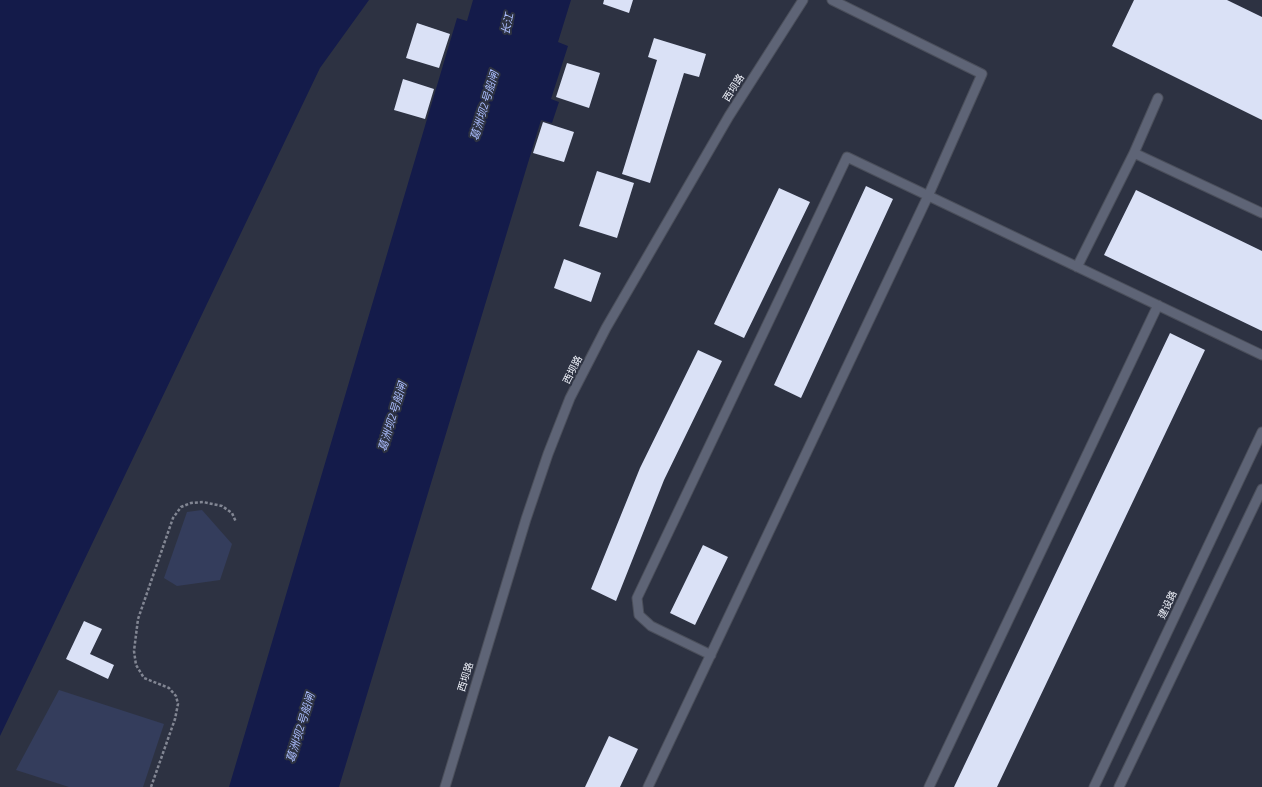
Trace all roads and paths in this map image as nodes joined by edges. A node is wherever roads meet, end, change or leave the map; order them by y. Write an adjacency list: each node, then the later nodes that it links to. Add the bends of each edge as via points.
1 (803, 0): 15 (lane, 西坝路, via 729,116 606,328 570,398 526,518)
2 (832, 0): 5 (lane, via 982,74)
3 (1158, 98): 4 (lane)
4 (1134, 152): 6 (lane); 7 (lane)
5 (928, 196): 7 (lane); 13 (lane); 13 (lane, via 847,158 637,598 640,615 651,626)
6 (1262, 213)
7 (1078, 267): 8 (lane)
8 (1158, 305): 9 (lane); 17 (lane)
9 (1262, 355)
10 (1262, 432): 18 (lane, 建设路)
11 (1262, 489): 19 (lane)
12 (236, 522): 14 (path, via 232,513 222,506 203,502 181,507 173,518 138,619 134,651 136,665 144,678 169,688 176,696 178,704)
13 (711, 655): 16 (lane)
14 (151, 787)
15 (445, 787)
16 (648, 787)
17 (929, 787)
18 (1094, 787)
19 (1119, 787)

